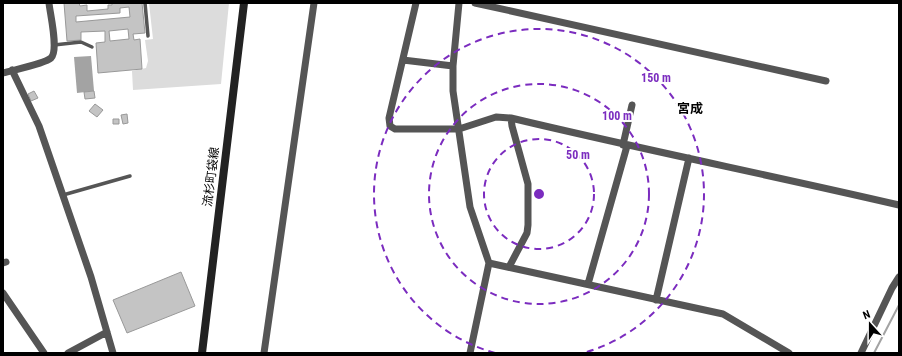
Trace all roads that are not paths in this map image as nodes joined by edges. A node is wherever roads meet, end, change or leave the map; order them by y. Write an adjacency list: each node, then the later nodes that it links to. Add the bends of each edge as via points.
1 (49, 3): 9 (street)
2 (145, 3): 8 (lane)
3 (244, 3): 34 (main road, 流杉町袋線)
4 (314, 3): 35 (street)
5 (416, 3): 11 (street)
6 (459, 3): 12 (street)
7 (475, 3): 15 (street)
8 (148, 36)
9 (54, 45): 10 (lane, via 81,42); 13 (street, via 55,50 51,58)
10 (92, 47)
11 (403, 60): 12 (street); 18 (street, via 389,118 390,126 396,129)
12 (453, 66): 18 (street, via 453,90)
13 (12, 70): 14 (street); 22 (street, via 39,126)
14 (3, 73)
15 (826, 81)
16 (632, 105): 19 (street)
17 (511, 118): 18 (street, via 496,117); 19 (street); 25 (street, via 528,184 528,225 527,233)
18 (459, 129): 24 (street, via 470,207)
19 (625, 146): 20 (street); 27 (street)
20 (689, 158): 23 (street); 29 (street)
21 (130, 176): 22 (lane)
22 (63, 195): 30 (street)
23 (899, 205)
24 (489, 263): 25 (street); 36 (street)
25 (510, 267): 27 (street)
26 (899, 277): 38 (street)
27 (588, 284): 29 (street)
28 (3, 293): 31 (street)
29 (656, 300): 37 (street, via 723,314)
30 (107, 332): 32 (street); 33 (street)
31 (44, 353)
32 (68, 353)
33 (113, 353)
34 (202, 353)
35 (264, 353)
36 (470, 353)
37 (789, 353)
38 (860, 353)

